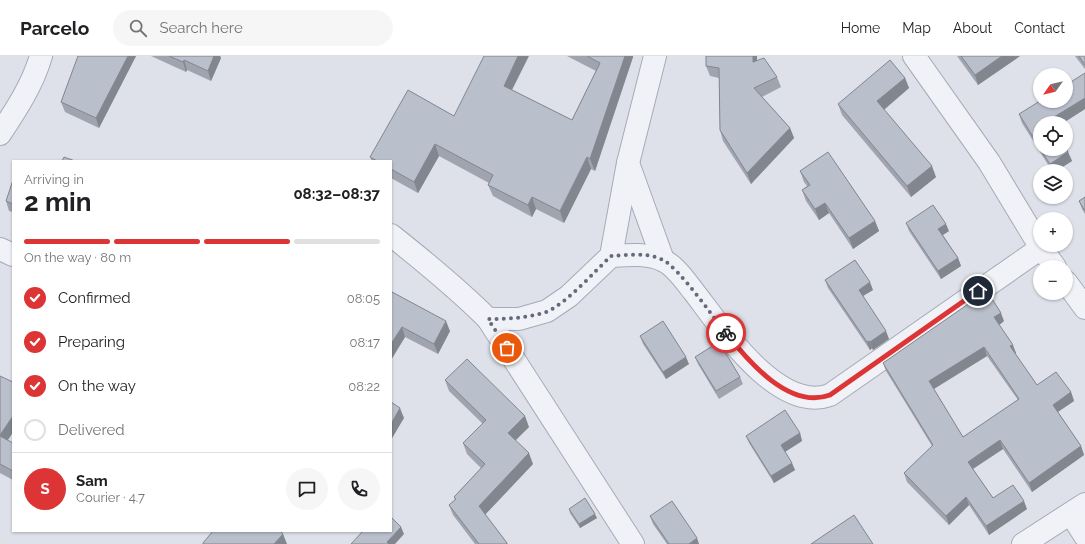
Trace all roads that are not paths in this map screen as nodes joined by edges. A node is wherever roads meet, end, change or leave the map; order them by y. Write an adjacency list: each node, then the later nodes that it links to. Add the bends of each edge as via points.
1 (41, 56): 4 (street, via 38,68)
2 (655, 56): 5 (street)
3 (914, 56): 6 (street, via 989,162)
4 (0, 134)
5 (628, 163): 11 (street); 12 (street)
6 (1033, 235)
7 (392, 236): 15 (street, via 435,269)
8 (0, 249): 10 (street)
9 (1035, 252): 12 (street, via 830,395 821,398 802,397 770,380 742,354 687,284)
10 (12, 255)
11 (611, 256): 12 (street, via 649,256); 15 (street, via 569,296 547,311 520,319)
12 (663, 260)
13 (1073, 292): 14 (street)
14 (1085, 308)
15 (488, 319): 18 (street)
16 (1078, 509): 17 (street); 19 (street)
17 (1085, 536)
18 (633, 544)
19 (1023, 544)

